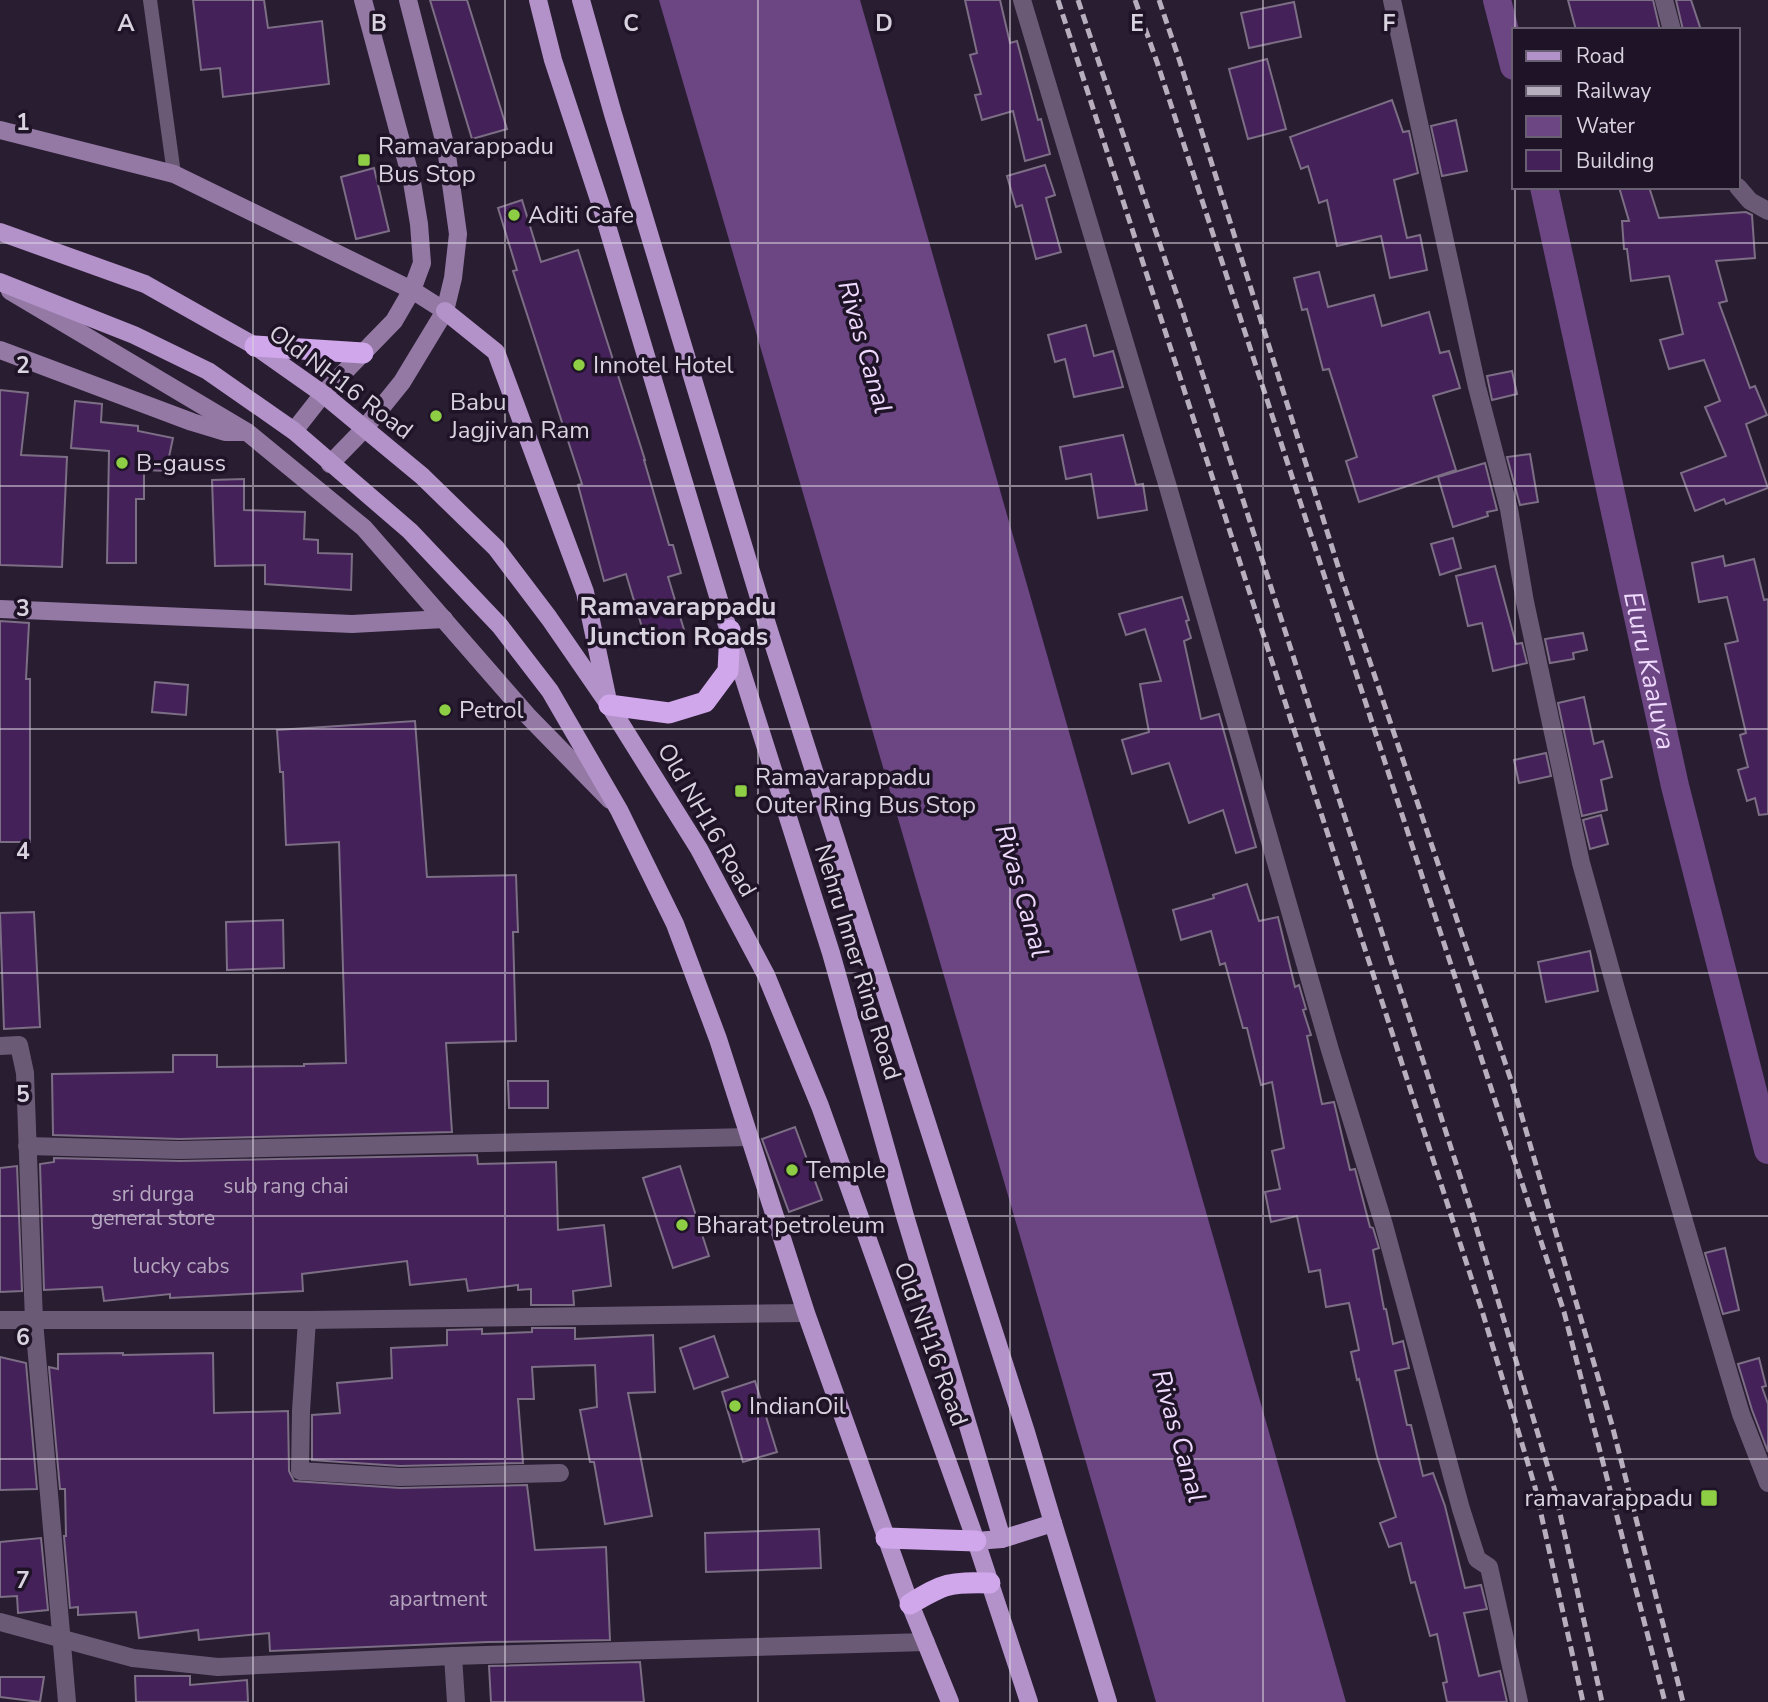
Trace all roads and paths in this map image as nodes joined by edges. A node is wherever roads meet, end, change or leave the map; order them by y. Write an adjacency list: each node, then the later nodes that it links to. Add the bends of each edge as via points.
1 (150, 0): 11 (lane)
2 (363, 0): 16 (street, via 415,203 422,263)
3 (408, 0): 17 (street, via 446,148 458,234)
4 (538, 0): 28 (main road, Nehru Inner Ring Road)
5 (581, 0): 40 (main road, Nehru Inner Ring Road, via 766,621)
6 (1022, 0): 55 (street, via 1384,1225 1461,1509 1477,1559 1489,1567)
7 (1392, 0): 39 (street, via 1477,387 1509,509 1581,863 1741,1414)
8 (1664, 0): 9 (street)
9 (1671, 28)
10 (0, 130): 11 (street)
11 (174, 174): 16 (street)
12 (1740, 189): 13 (street)
13 (1768, 211)
14 (0, 232): 18 (main road, Old NH16 Road, via 145,284)
15 (0, 284): 23 (main road, via 134,334 196,365); 24 (street)
16 (412, 290): 17 (street); 20 (street, via 394,321)
17 (445, 311): 22 (street, via 401,382); 29 (main road, via 496,352 585,592)
18 (254, 346): 20 (highway); 21 (main road, Old NH16 Road)
19 (0, 350): 24 (street, via 203,425)
20 (363, 353): 21 (street)
21 (323, 394): 22 (main road, Old NH16 Road); 23 (street)
22 (364, 429): 25 (street); 29 (main road, Old NH16 Road, via 422,475 496,548)
23 (294, 431): 25 (main road)
24 (247, 432): 27 (street, via 364,527)
25 (330, 464): 30 (main road, via 410,531 500,625 550,691)
26 (0, 609): 27 (street, via 352,624)
27 (444, 619): 30 (street, via 527,715)
28 (730, 630): 29 (highway, via 728,671 705,702 669,713); 42 (main road, Nehru Inner Ring Road, via 831,953)
29 (609, 705): 43 (main road, Old NH16 Road, via 699,849 766,975 820,1106)
30 (619, 810): 32 (main road, via 675,923)
31 (0, 1046): 33 (street, via 19,1045 25,1073)
32 (749, 1137): 33 (street, via 180,1150); 34 (main road)
33 (27, 1146): 37 (street)
34 (806, 1313): 36 (street); 41 (main road)
35 (0, 1320): 37 (street)
36 (307, 1320): 37 (street); 38 (street, via 300,1471 400,1477)
37 (34, 1321): 47 (street)
38 (560, 1473)
39 (1768, 1483)
40 (1053, 1523): 42 (main road); 54 (main road, Nehru Inner Ring Road)
41 (886, 1538): 43 (highway); 45 (main road)
42 (1002, 1539): 43 (main road)
43 (976, 1541): 44 (main road, Old NH16 Road)
44 (990, 1583): 45 (highway, via 953,1582); 53 (main road, Old NH16 Road)
45 (910, 1604): 48 (main road)
46 (0, 1622): 47 (street)
47 (62, 1639): 49 (street, via 133,1658 218,1667); 50 (street)
48 (926, 1642): 49 (street); 52 (main road)
49 (453, 1656): 51 (street)
50 (67, 1702)
51 (456, 1702)
52 (950, 1702)
53 (1029, 1702)
54 (1108, 1702)
55 (1519, 1702)

